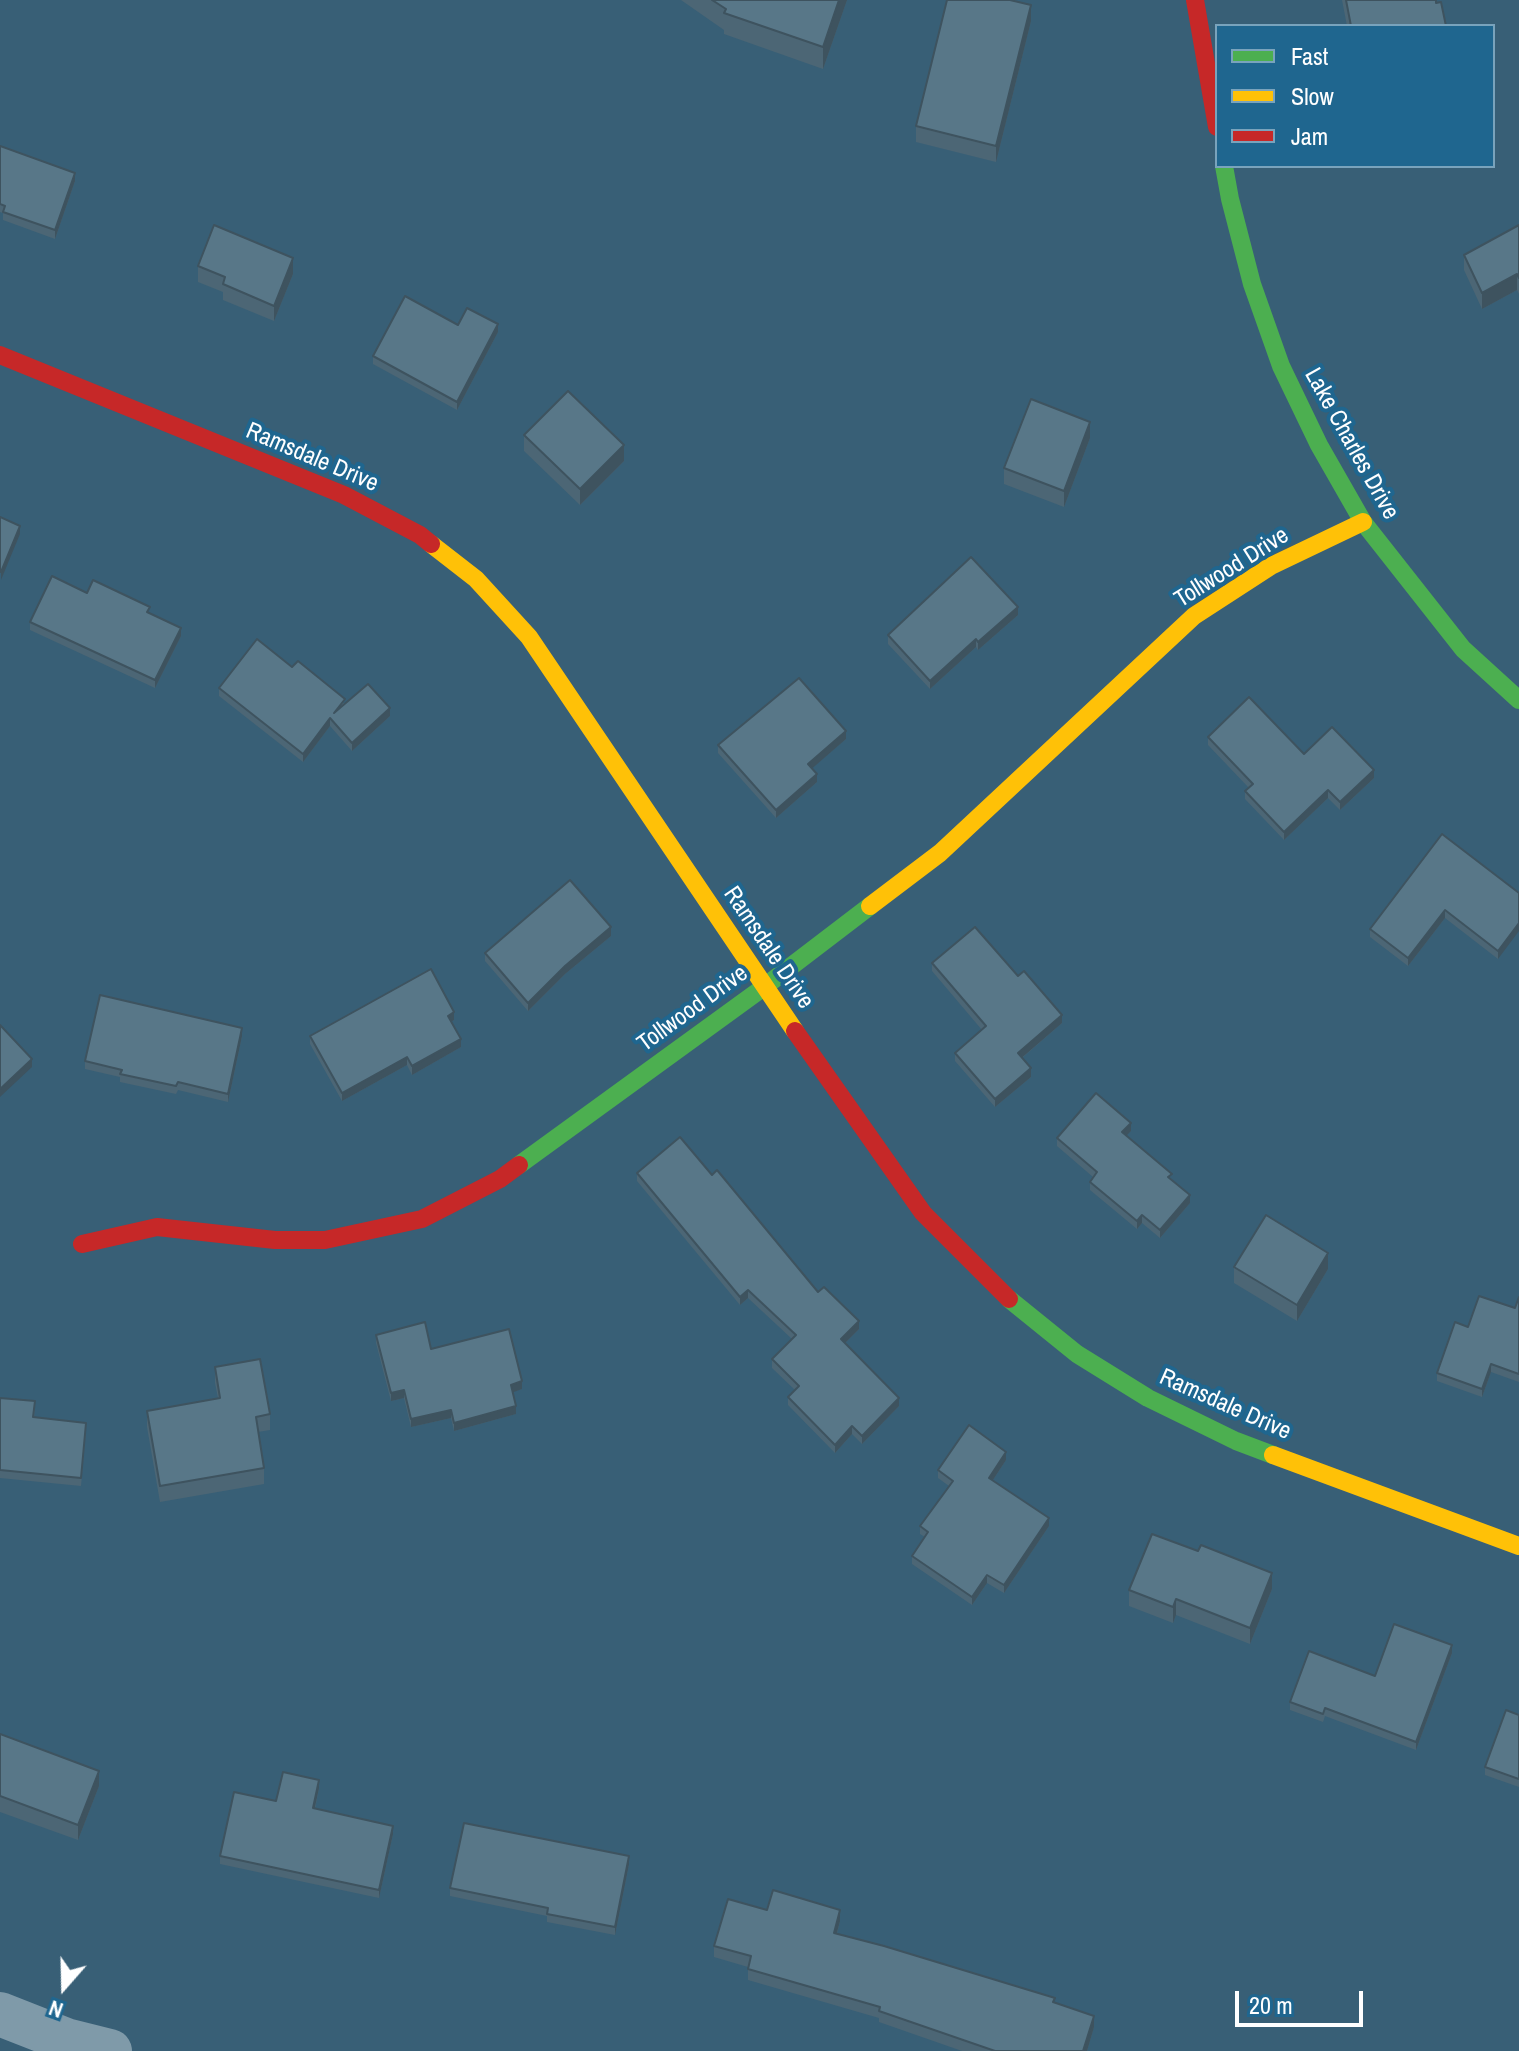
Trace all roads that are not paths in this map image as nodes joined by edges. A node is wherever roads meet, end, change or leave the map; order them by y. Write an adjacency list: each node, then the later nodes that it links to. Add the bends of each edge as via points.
1 (1195, 0): 2 (street)
2 (1215, 115)
3 (1224, 168): 5 (street, Lake Charles Drive, via 1252,284 1281,366)
4 (0, 355): 7 (street, Ramsdale Drive, via 344,495 420,535 476,579 529,637)
5 (1363, 522): 6 (street, Lake Charles Drive, via 1463,649); 7 (street, Tollwood Drive, via 1271,566 1194,616 940,853)
6 (1519, 700)
7 (764, 987): 8 (street, Tollwood Drive, via 500,1179 422,1219 325,1240 157,1227); 9 (street, Ramsdale Drive, via 923,1213 1001,1293 1077,1354 1148,1398 1236,1441)
8 (82, 1244)
9 (1519, 1546)
10 (0, 2014): 11 (street)
11 (110, 2051)

